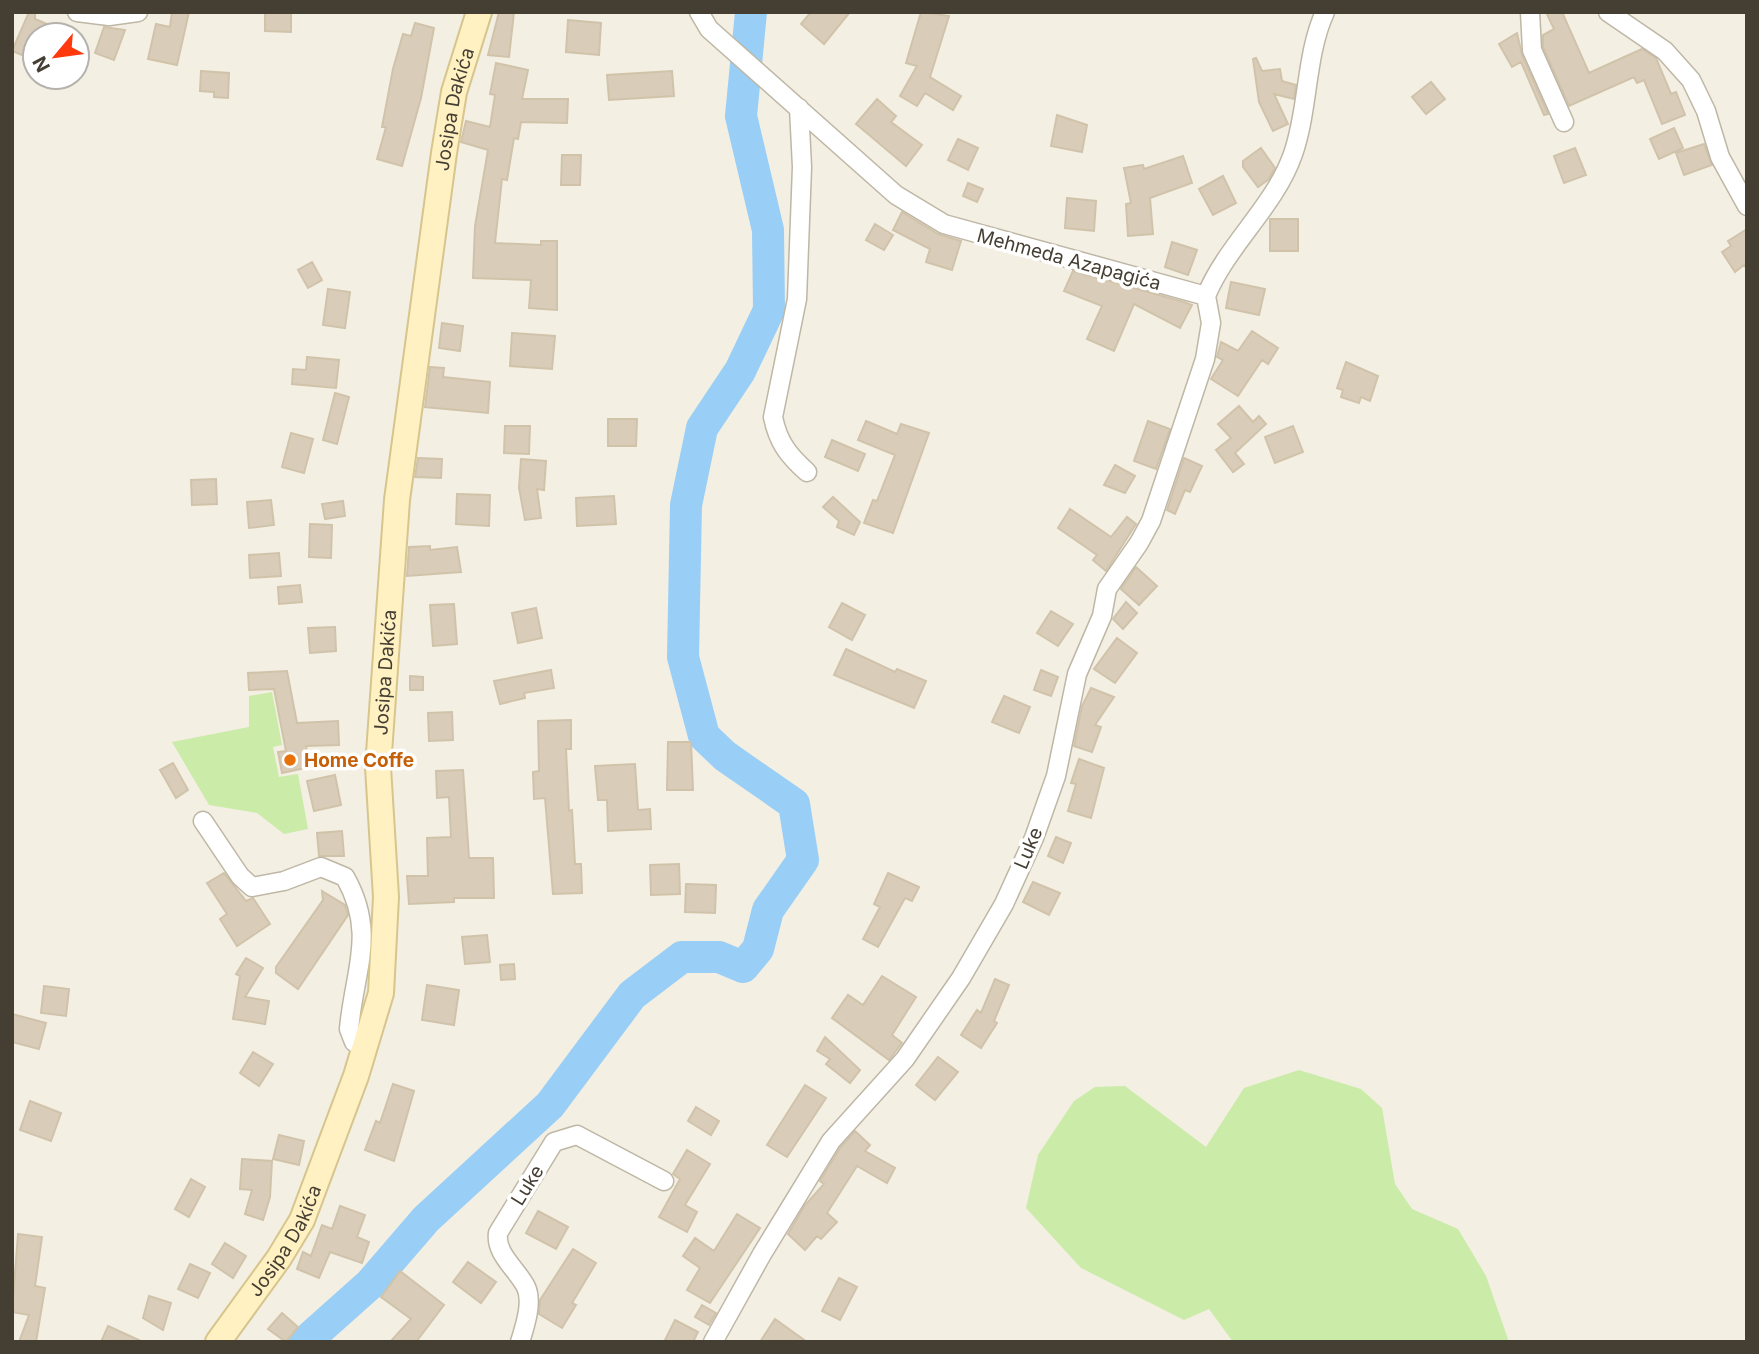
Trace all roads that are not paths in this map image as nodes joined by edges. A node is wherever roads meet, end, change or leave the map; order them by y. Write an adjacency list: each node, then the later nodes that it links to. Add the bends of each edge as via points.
1 (77, 12): 2 (street, via 109,16)
2 (138, 12)
3 (479, 12): 14 (main road, Josipa Dakića, via 454,92 397,500 378,767 386,897 381,993)
4 (699, 12): 8 (street, Mehmeda Azapagića, via 709,29)
5 (1325, 12): 11 (street, via 1293,156)
6 (1530, 12): 9 (street, via 1532,50)
7 (1608, 12): 10 (street, via 1665,51 1691,80 1720,157)
8 (799, 108): 11 (street, Mehmeda Azapagića, via 896,195 944,224); 12 (street, via 802,167 797,299 774,417 787,454)
9 (1564, 122)
10 (1747, 206)
11 (1206, 296): 18 (street, Luke, via 1211,323 1201,371 1150,521 1107,589 1102,616 1077,674 1056,776 1004,904 961,978 905,1059 831,1141)
12 (807, 472)
13 (203, 821): 14 (street, via 252,887 321,867 345,877 362,915 364,939 349,1030 354,1042)
14 (364, 1049): 16 (main road, Josipa Dakića, via 302,1220)
15 (664, 1181): 17 (street, Luke, via 577,1135 554,1142 498,1233 499,1248 527,1288 529,1305)
16 (218, 1342)
17 (520, 1342)
18 (713, 1342)

